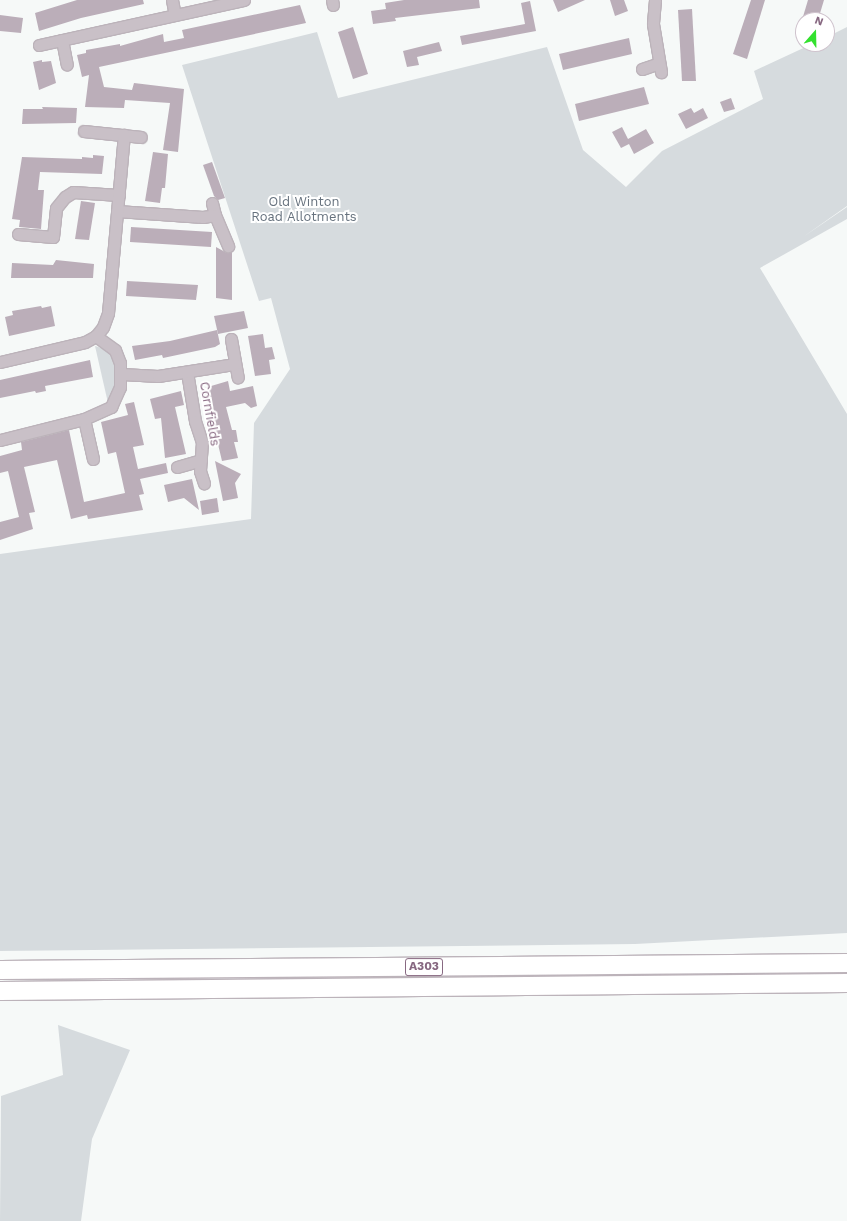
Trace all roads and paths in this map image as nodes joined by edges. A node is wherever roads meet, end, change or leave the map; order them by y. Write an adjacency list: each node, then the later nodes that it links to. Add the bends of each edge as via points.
1 (172, 0): 4 (street)
2 (244, 0): 4 (street)
3 (655, 0): 8 (street, via 653,24 660,68)
4 (176, 15): 5 (street)
5 (62, 40): 6 (street); 7 (street)
6 (39, 45)
7 (67, 64)
8 (642, 69)
9 (84, 131): 10 (street)
10 (124, 135): 11 (street); 12 (street)
11 (141, 137)
12 (119, 195): 14 (street); 16 (street, via 73,192 56,208 53,237)
13 (212, 203): 15 (street)
14 (118, 210): 15 (street, via 203,217); 18 (street, via 108,313)
15 (216, 215): 17 (street)
16 (18, 234)
17 (228, 246)
18 (96, 336): 20 (street, via 85,342); 23 (street, via 115,350)
19 (231, 339): 21 (street)
20 (0, 362)
21 (235, 364): 22 (street, Cornfields); 24 (street)
22 (187, 372): 23 (street, Cornfields, via 158,376); 28 (street, Cornfields, via 194,421 202,442)
23 (122, 374): 25 (street, via 117,396 111,407 99,415)
24 (238, 377)
25 (84, 419): 26 (street); 27 (street)
26 (0, 440)
27 (93, 459)
28 (201, 460): 29 (street, Cornfields); 30 (street, Cornfields)
29 (177, 467)
30 (204, 483)
31 (847, 963): 32 (highway, A303)
32 (0, 970)
33 (847, 983): 34 (highway, A303)
34 (0, 991)

